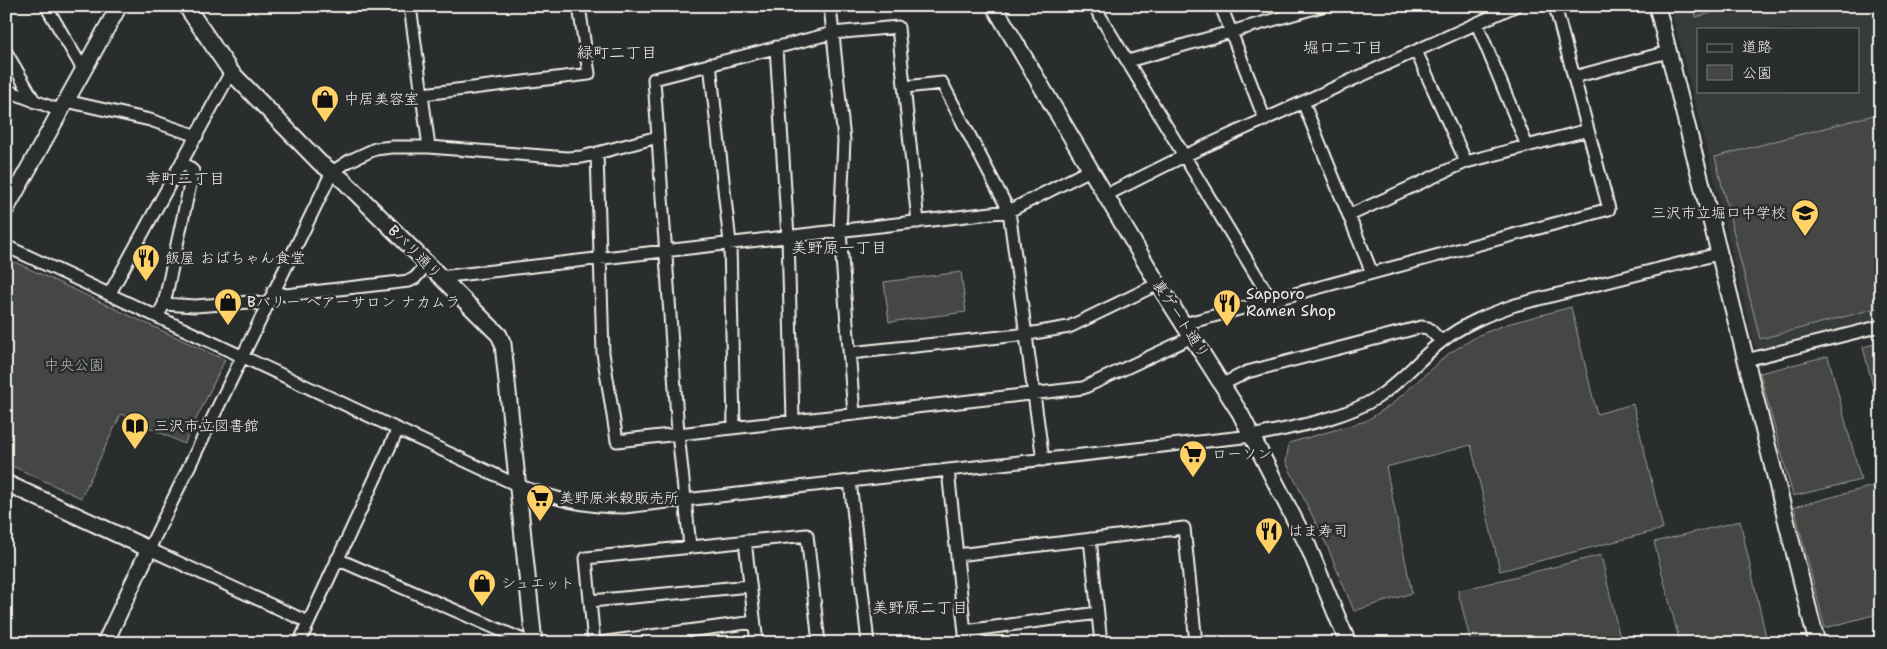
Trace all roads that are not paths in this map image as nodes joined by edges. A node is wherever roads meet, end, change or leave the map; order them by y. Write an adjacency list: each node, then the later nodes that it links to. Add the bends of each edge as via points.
1 (46, 6): 24 (street)
2 (119, 6): 24 (street)
3 (186, 6): 25 (street, Bバリ通り)
4 (410, 6): 29 (street)
5 (579, 6): 29 (street, via 589,74)
6 (830, 6): 17 (street)
7 (994, 6): 43 (street, 裏ゲート通り)
8 (1094, 6): 22 (street)
9 (1221, 6): 16 (street)
10 (1322, 6): 14 (street)
11 (1515, 6): 15 (street)
12 (1555, 6): 26 (street)
13 (1657, 6): 21 (street)
14 (1297, 10): 16 (street)
15 (1477, 24): 20 (street); 37 (street)
16 (1231, 32): 22 (street); 33 (street)
17 (833, 33): 18 (street); 27 (street, via 898,27); 50 (street, via 844,140)
18 (776, 47): 23 (street); 51 (street)
19 (6, 52): 30 (street)
20 (1416, 52): 31 (street); 42 (street)
21 (1668, 52): 26 (street); 55 (street)
22 (1128, 61): 40 (street)
23 (710, 64): 36 (street, via 654,79); 52 (street)
24 (84, 71): 32 (street)
25 (232, 72): 35 (street); 44 (street, Bバリ通り)
26 (1574, 77): 34 (street)
27 (905, 87): 47 (street, via 942,83); 49 (street)
28 (6, 90): 30 (street)
29 (423, 94): 38 (street)
30 (35, 102): 32 (street)
31 (1303, 102): 33 (street); 48 (street)
32 (63, 106): 35 (street, via 150,120); 46 (street)
33 (1265, 120): 40 (street)
34 (1588, 130): 37 (street); 58 (street, via 1610,209)
35 (197, 136): 41 (street)
36 (658, 137): 39 (street); 54 (street)
37 (1527, 146): 42 (street)
38 (429, 147): 39 (street, via 567,158); 44 (street, via 375,149)
39 (597, 153): 56 (street)
40 (1186, 155): 45 (street); 63 (street)
41 (182, 161): 62 (street); 64 (street, via 193,171)
42 (1466, 162): 48 (street)
43 (1090, 170): 45 (street, 裏ゲート通り); 47 (street)
44 (332, 172): 57 (street, Bバリ通り); 61 (street)
45 (1106, 195): 60 (street, 裏ゲート通り)
46 (6, 209)
47 (1009, 211): 49 (street); 69 (street)
48 (1350, 215): 58 (street)
49 (918, 222): 50 (street)
50 (840, 232): 51 (street); 72 (street)
51 (788, 237): 52 (street); 78 (street)
52 (730, 244): 54 (street); 79 (street)
53 (6, 246): 62 (street)
54 (665, 251): 56 (street); 81 (street)
55 (1718, 254): 71 (street, via 1515,305 1484,316); 74 (street)
56 (600, 258): 59 (street); 81 (street, via 604,353 616,441)
57 (427, 264): 59 (street, Bバリ通り); 61 (street, via 410,280 286,295)
58 (1372, 273): 63 (street)
59 (440, 278): 87 (street, Bバリ通り, via 499,335 503,344)
60 (1158, 284): 67 (street, 裏ゲート通り); 69 (street, via 1069,327)
61 (273, 291): 65 (street)
62 (110, 293): 66 (street)
63 (1271, 300): 67 (street)
64 (164, 304): 65 (street, via 195,306 250,302); 66 (street)
65 (267, 305): 73 (street)
66 (158, 316): 73 (street)
67 (1184, 324): 70 (street, 裏ゲート通り)
68 (1881, 326): 74 (street)
69 (1028, 334): 72 (street); 76 (street)
70 (1192, 337): 75 (street, 裏ゲート通り); 76 (street, via 1083,388)
71 (1441, 342): 75 (street, via 1428,328 1421,327 1247,372); 82 (street, via 1377,398 1343,413)
72 (850, 353): 77 (street)
73 (242, 357): 80 (street); 92 (street)
74 (1746, 360): 113 (street)
75 (1223, 384): 82 (street, 裏ゲート通り)
76 (1035, 394): 77 (street); 83 (street)
77 (854, 414): 78 (street)
78 (794, 420): 79 (street)
79 (734, 427): 81 (street)
80 (398, 429): 87 (street); 94 (street)
81 (678, 433): 88 (street)
82 (1252, 436): 83 (street); 112 (street, 裏ゲート通り, via 1308,546)
83 (1042, 460): 84 (street)
84 (948, 470): 85 (street); 93 (street)
85 (850, 481): 88 (street); 109 (street)
86 (6, 483): 92 (street)
87 (518, 485): 88 (street, via 566,502 596,507); 104 (street, Bバリ通り)
88 (684, 499): 91 (street)
89 (1090, 538): 93 (street); 97 (street); 111 (street, via 1184,528)
90 (745, 541): 91 (street); 95 (street); 108 (street, via 807,535)
91 (690, 546): 96 (street, via 586,558)
92 (149, 550): 98 (street); 101 (street)
93 (957, 555): 100 (street)
94 (337, 559): 98 (street); 103 (street)
95 (750, 586): 96 (street); 99 (street)
96 (591, 601): 105 (street)
97 (1098, 613): 100 (street); 110 (street)
98 (308, 622): 102 (street)
99 (754, 622): 106 (street); 107 (street)
100 (966, 637)
101 (105, 643)
102 (299, 643)
103 (530, 643)
104 (534, 643)
105 (594, 643)
106 (599, 643)
107 (756, 643)
108 (819, 643)
109 (868, 643)
110 (1101, 643)
111 (1196, 643)
112 (1348, 643)
113 (1817, 643)

